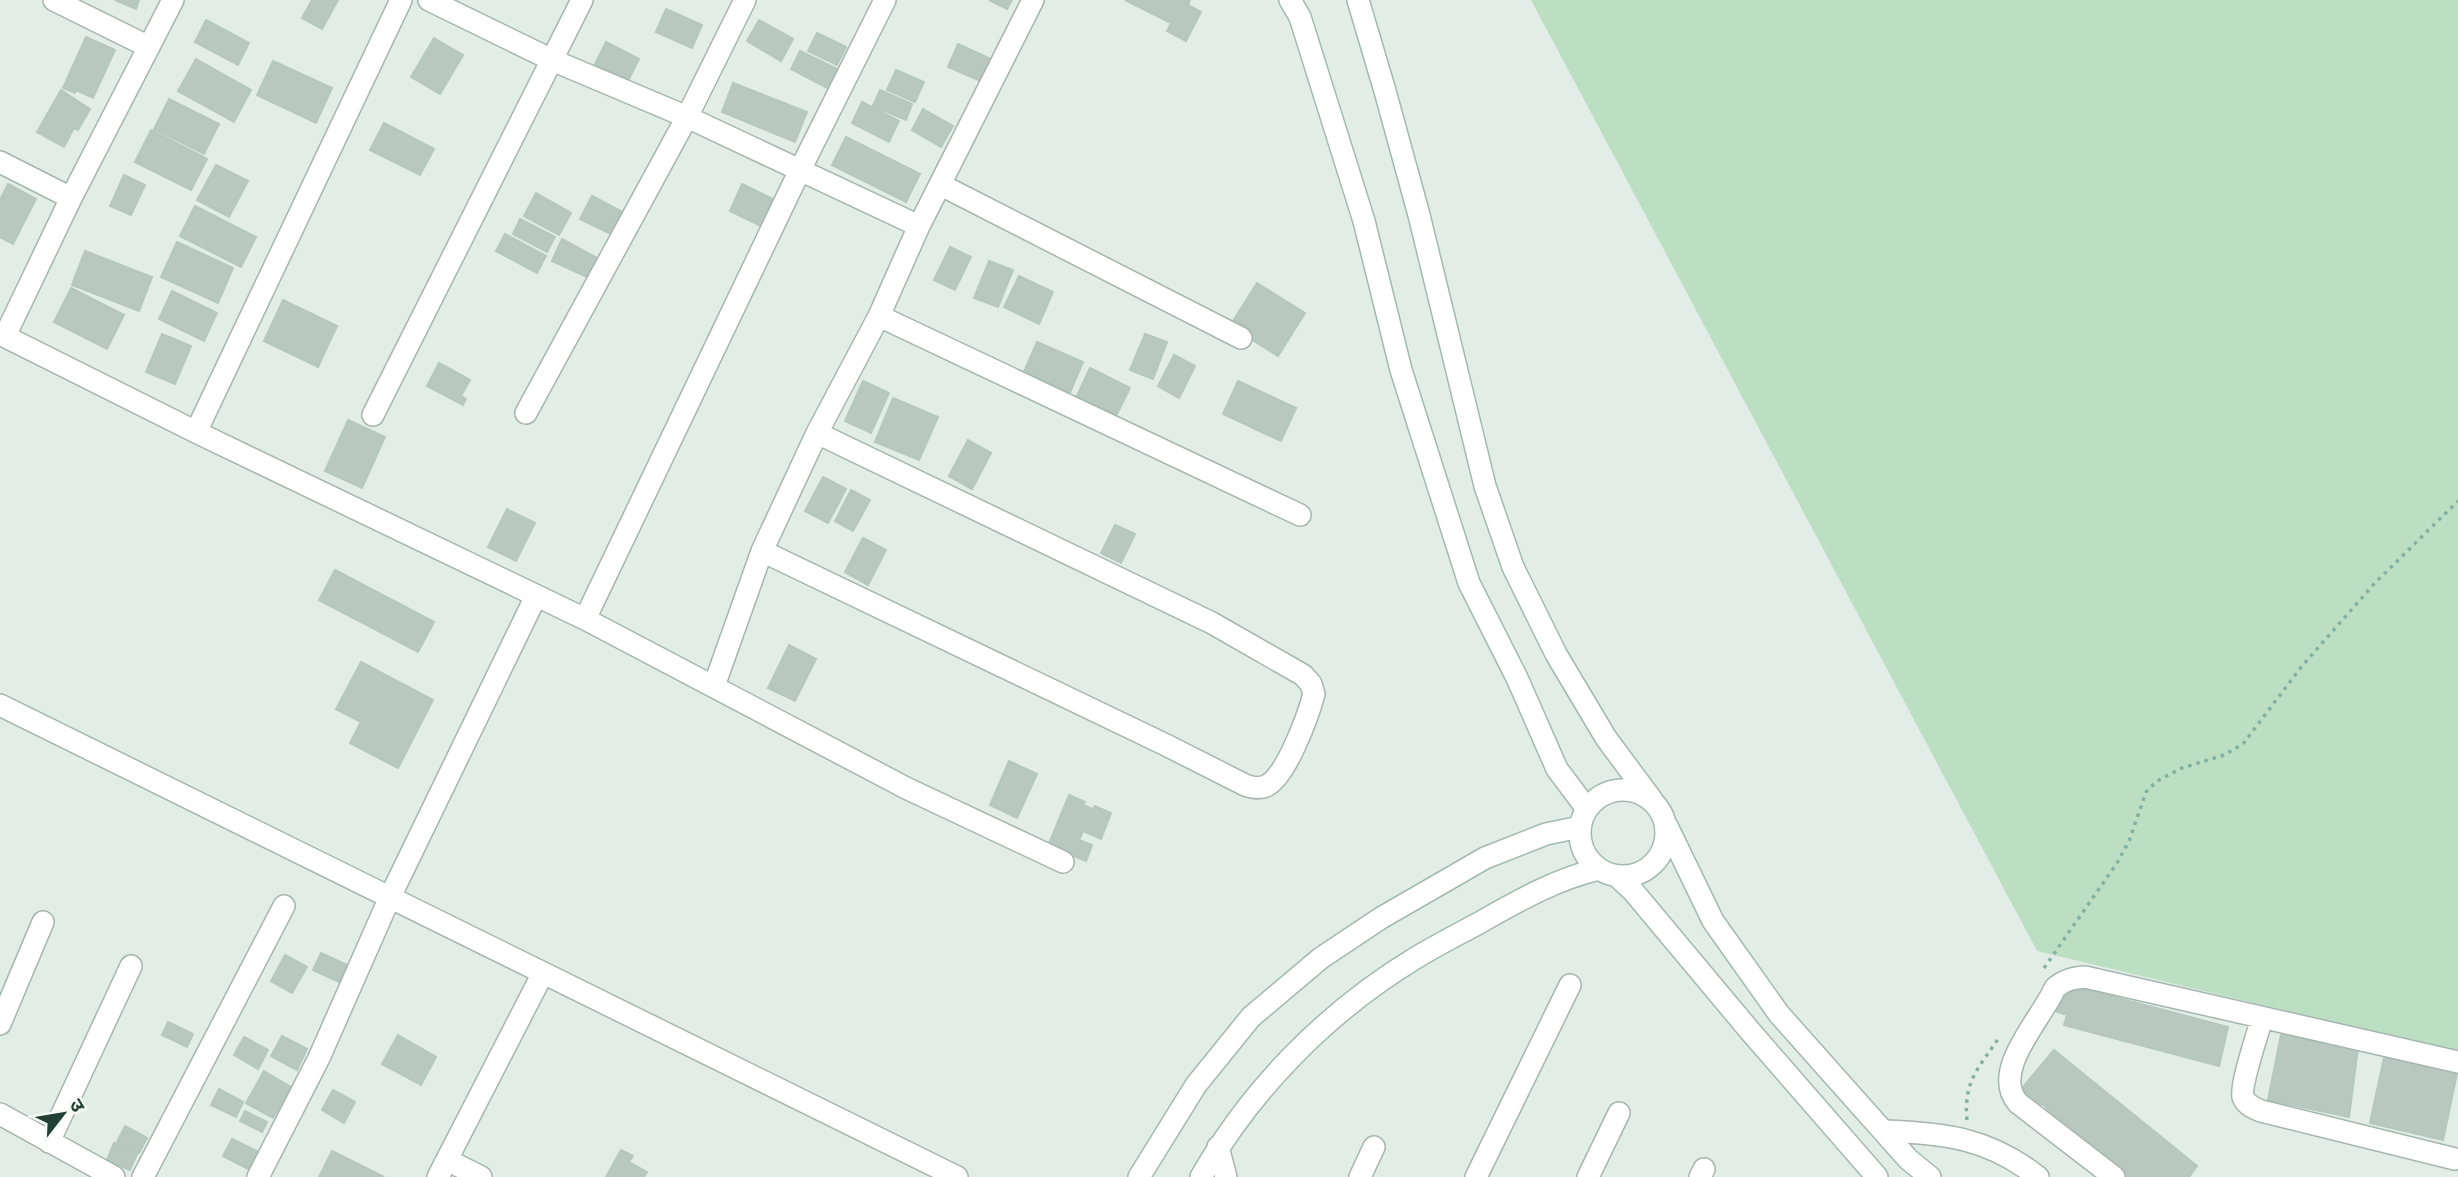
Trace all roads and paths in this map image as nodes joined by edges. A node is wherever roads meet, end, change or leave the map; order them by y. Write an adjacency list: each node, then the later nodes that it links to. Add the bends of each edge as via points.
1 (54, 0): 11 (street)
2 (173, 0): 11 (street)
3 (401, 0): 24 (street)
4 (429, 0): 12 (street)
5 (582, 0): 12 (street)
6 (745, 0): 13 (street)
7 (885, 0): 15 (street)
8 (1033, 0): 16 (street)
9 (1290, 0): 34 (street, via 1300,17 1364,220 1401,370 1469,583)
10 (1358, 0): 33 (street, via 1419,215 1485,486 1513,567 1562,665 1606,738)
11 (149, 47): 17 (street)
12 (552, 60): 13 (street); 23 (street)
13 (687, 117): 15 (street); 22 (street)
14 (0, 162): 17 (street)
15 (800, 170): 18 (street); 30 (street)
16 (941, 185): 18 (street); 21 (street)
17 (71, 198): 20 (street)
18 (919, 226): 19 (street)
19 (879, 316): 25 (street); 27 (street)
20 (2, 335): 24 (street)
21 (1241, 338)
22 (526, 413)
23 (373, 415)
24 (196, 432): 29 (street)
25 (817, 433): 28 (street); 28 (street, via 1212,623 1303,675 1314,694 1281,774 1265,787 1245,785)
26 (2458, 501): 42 (path, via 2356,604 2242,744 2224,755 2182,768 2146,792 2118,863)
27 (1300, 515)
28 (762, 551): 31 (street)
29 (536, 596): 30 (street); 38 (street)
30 (585, 619): 31 (street)
31 (714, 687): 36 (street, via 906,788)
32 (0, 705): 38 (street)
33 (1652, 800): 34 (street, via 1619,789 1601,795); 35 (street)
34 (1584, 818): 37 (street, via 1583,847 1589,860); 63 (street, via 1485,858 1321,958 1251,1017 1196,1084)
35 (1667, 827): 37 (street, via 1665,845 1654,864 1637,874); 51 (street, via 1713,921 1779,1014)
36 (1063, 862)
37 (1608, 872): 54 (street, via 1573,875 1541,889 1413,960 1354,1001 1280,1067); 69 (street, via 1633,891)
38 (390, 898): 43 (street); 60 (street, via 320,1058)
39 (284, 906): 59 (street)
40 (43, 922): 46 (street)
41 (131, 967): 53 (street)
42 (2042, 971)
43 (543, 973): 57 (street); 62 (street)
44 (1570, 985): 67 (street)
45 (2262, 1018): 48 (street); 56 (street, via 2244,1084 2243,1097 2250,1106); 72 (street, via 2085,977 2072,978 2055,988 2014,1057 2010,1091 2018,1103)
46 (0, 1024)
47 (2006, 1027): 52 (path, via 1966,1093)
48 (2458, 1062)
49 (1619, 1113): 68 (street)
50 (0, 1114): 53 (street)
51 (1884, 1132): 52 (street, via 1929,1132); 70 (street)
52 (1969, 1140): 71 (street, via 2014,1158)
53 (49, 1142): 58 (street)
54 (1218, 1147): 64 (street); 65 (street)
55 (1374, 1147): 66 (street)
56 (2453, 1163)
57 (442, 1168): 61 (street)
58 (114, 1177)
59 (143, 1177)
60 (258, 1177)
61 (481, 1177)
62 (957, 1177)
63 (1139, 1177)
64 (1201, 1177)
65 (1226, 1177)
66 (1360, 1177)
67 (1476, 1177)
68 (1588, 1177)
69 (1877, 1177)
70 (1930, 1177)
71 (2038, 1177)
72 (2114, 1177)

